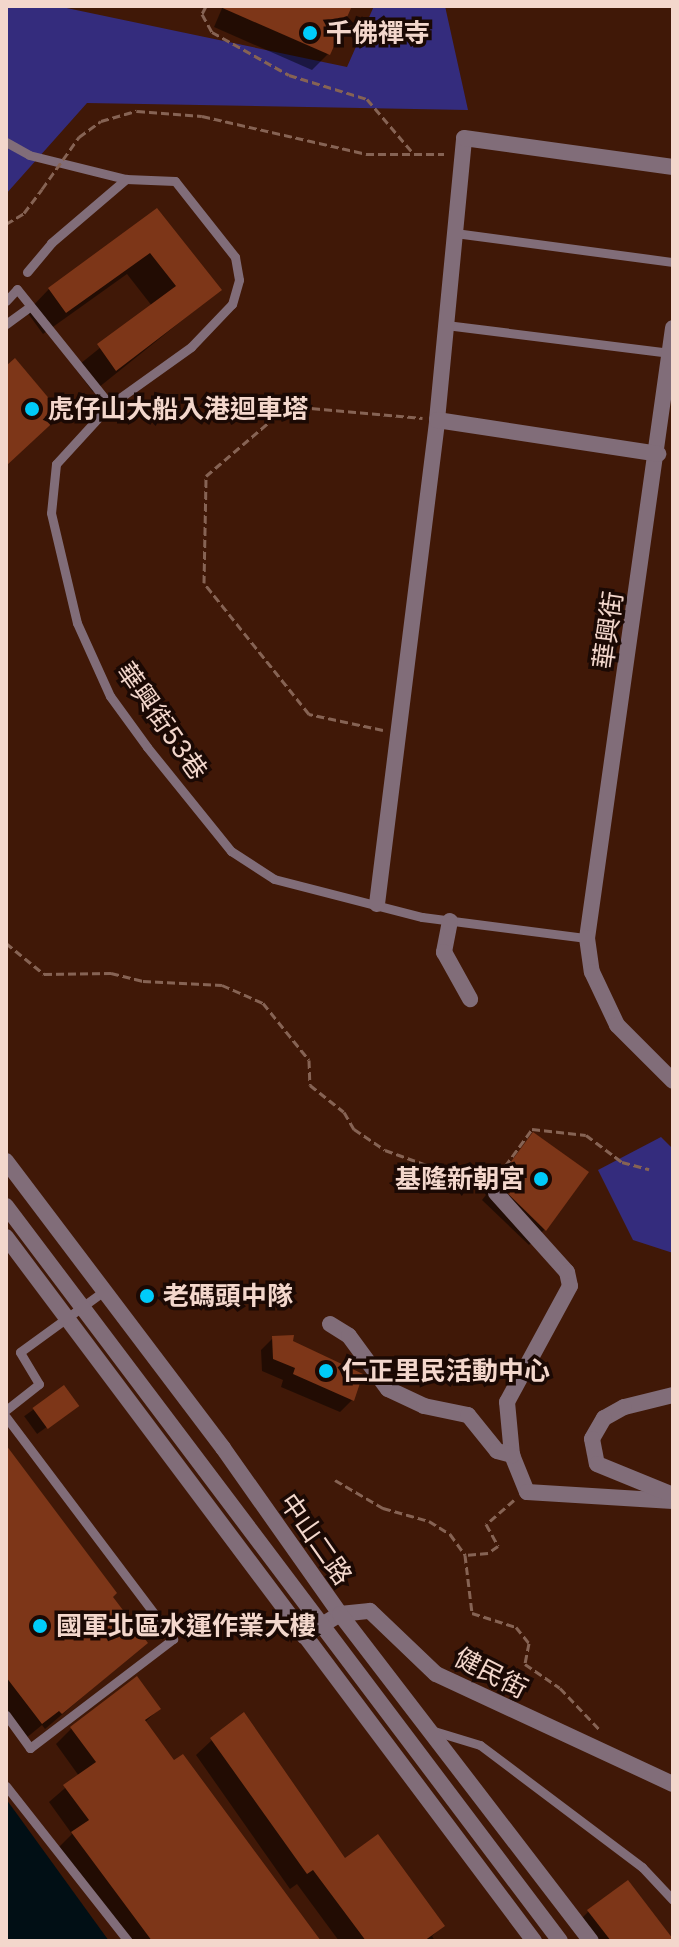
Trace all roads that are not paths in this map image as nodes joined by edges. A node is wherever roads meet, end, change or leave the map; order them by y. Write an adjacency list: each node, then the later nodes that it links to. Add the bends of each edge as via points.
1 (6, 142): 3 (lane, 華興街53巷, via 29,155)
2 (673, 167): 4 (street, via 464,138)
3 (126, 179): 6 (lane, via 51,243); 13 (lane, 華興街53巷, via 175,181 235,257 239,280 232,304 191,347)
4 (455, 233): 5 (lane); 10 (street)
5 (673, 262)
6 (27, 272)
7 (6, 301): 8 (lane, via 17,289)
8 (28, 308): 9 (lane); 13 (lane, via 37,310)
9 (6, 324)
10 (446, 325): 12 (lane); 14 (street)
11 (673, 328): 12 (street, 華興街)
12 (670, 353): 15 (street, 華興街)
13 (110, 405): 16 (lane, 華興街53巷, via 56,464 51,513 77,623 110,696 231,851 274,879)
14 (437, 420): 15 (street); 16 (street)
15 (658, 454): 18 (street, 華興街)
16 (377, 904): 17 (lane, 華興街53巷)
17 (450, 921): 18 (lane, 華興街53巷); 19 (street, via 444,952)
18 (587, 938): 20 (street, via 592,972 617,1025)
19 (470, 999)
20 (673, 1081)
21 (6, 1161): 25 (street, 中山二路)
22 (492, 1191): 32 (street, via 567,1272 570,1286 507,1402)
23 (6, 1206): 26 (street, 中山二路)
24 (6, 1237): 27 (street)
25 (104, 1291): 26 (lane); 34 (street, 中山二路)
26 (81, 1307): 27 (lane); 35 (street, 中山二路, via 202,1460)
27 (67, 1316): 30 (lane, via 20,1352 39,1384); 36 (street)
28 (330, 1324): 32 (street, via 349,1336 388,1389 424,1406 468,1415 497,1451)
29 (673, 1395): 33 (street, via 624,1407 604,1418 592,1439 597,1464)
30 (6, 1410)
31 (6, 1417): 37 (lane, via 173,1639 30,1748)
32 (512, 1455): 33 (street, via 527,1492)
33 (673, 1498)
34 (340, 1614): 35 (street); 38 (street, 中山二路); 39 (street, 健民街, via 370,1611 436,1674)
35 (321, 1625): 36 (street); 44 (street, 中山二路)
36 (304, 1636): 43 (street)
37 (6, 1715)
38 (434, 1731): 41 (lane, via 480,1745 642,1867); 45 (street, 中山二路)
39 (673, 1784)
40 (6, 1786): 42 (lane)
41 (673, 1900)
42 (128, 1941)
43 (534, 1941)
44 (560, 1941)
45 (591, 1941)

